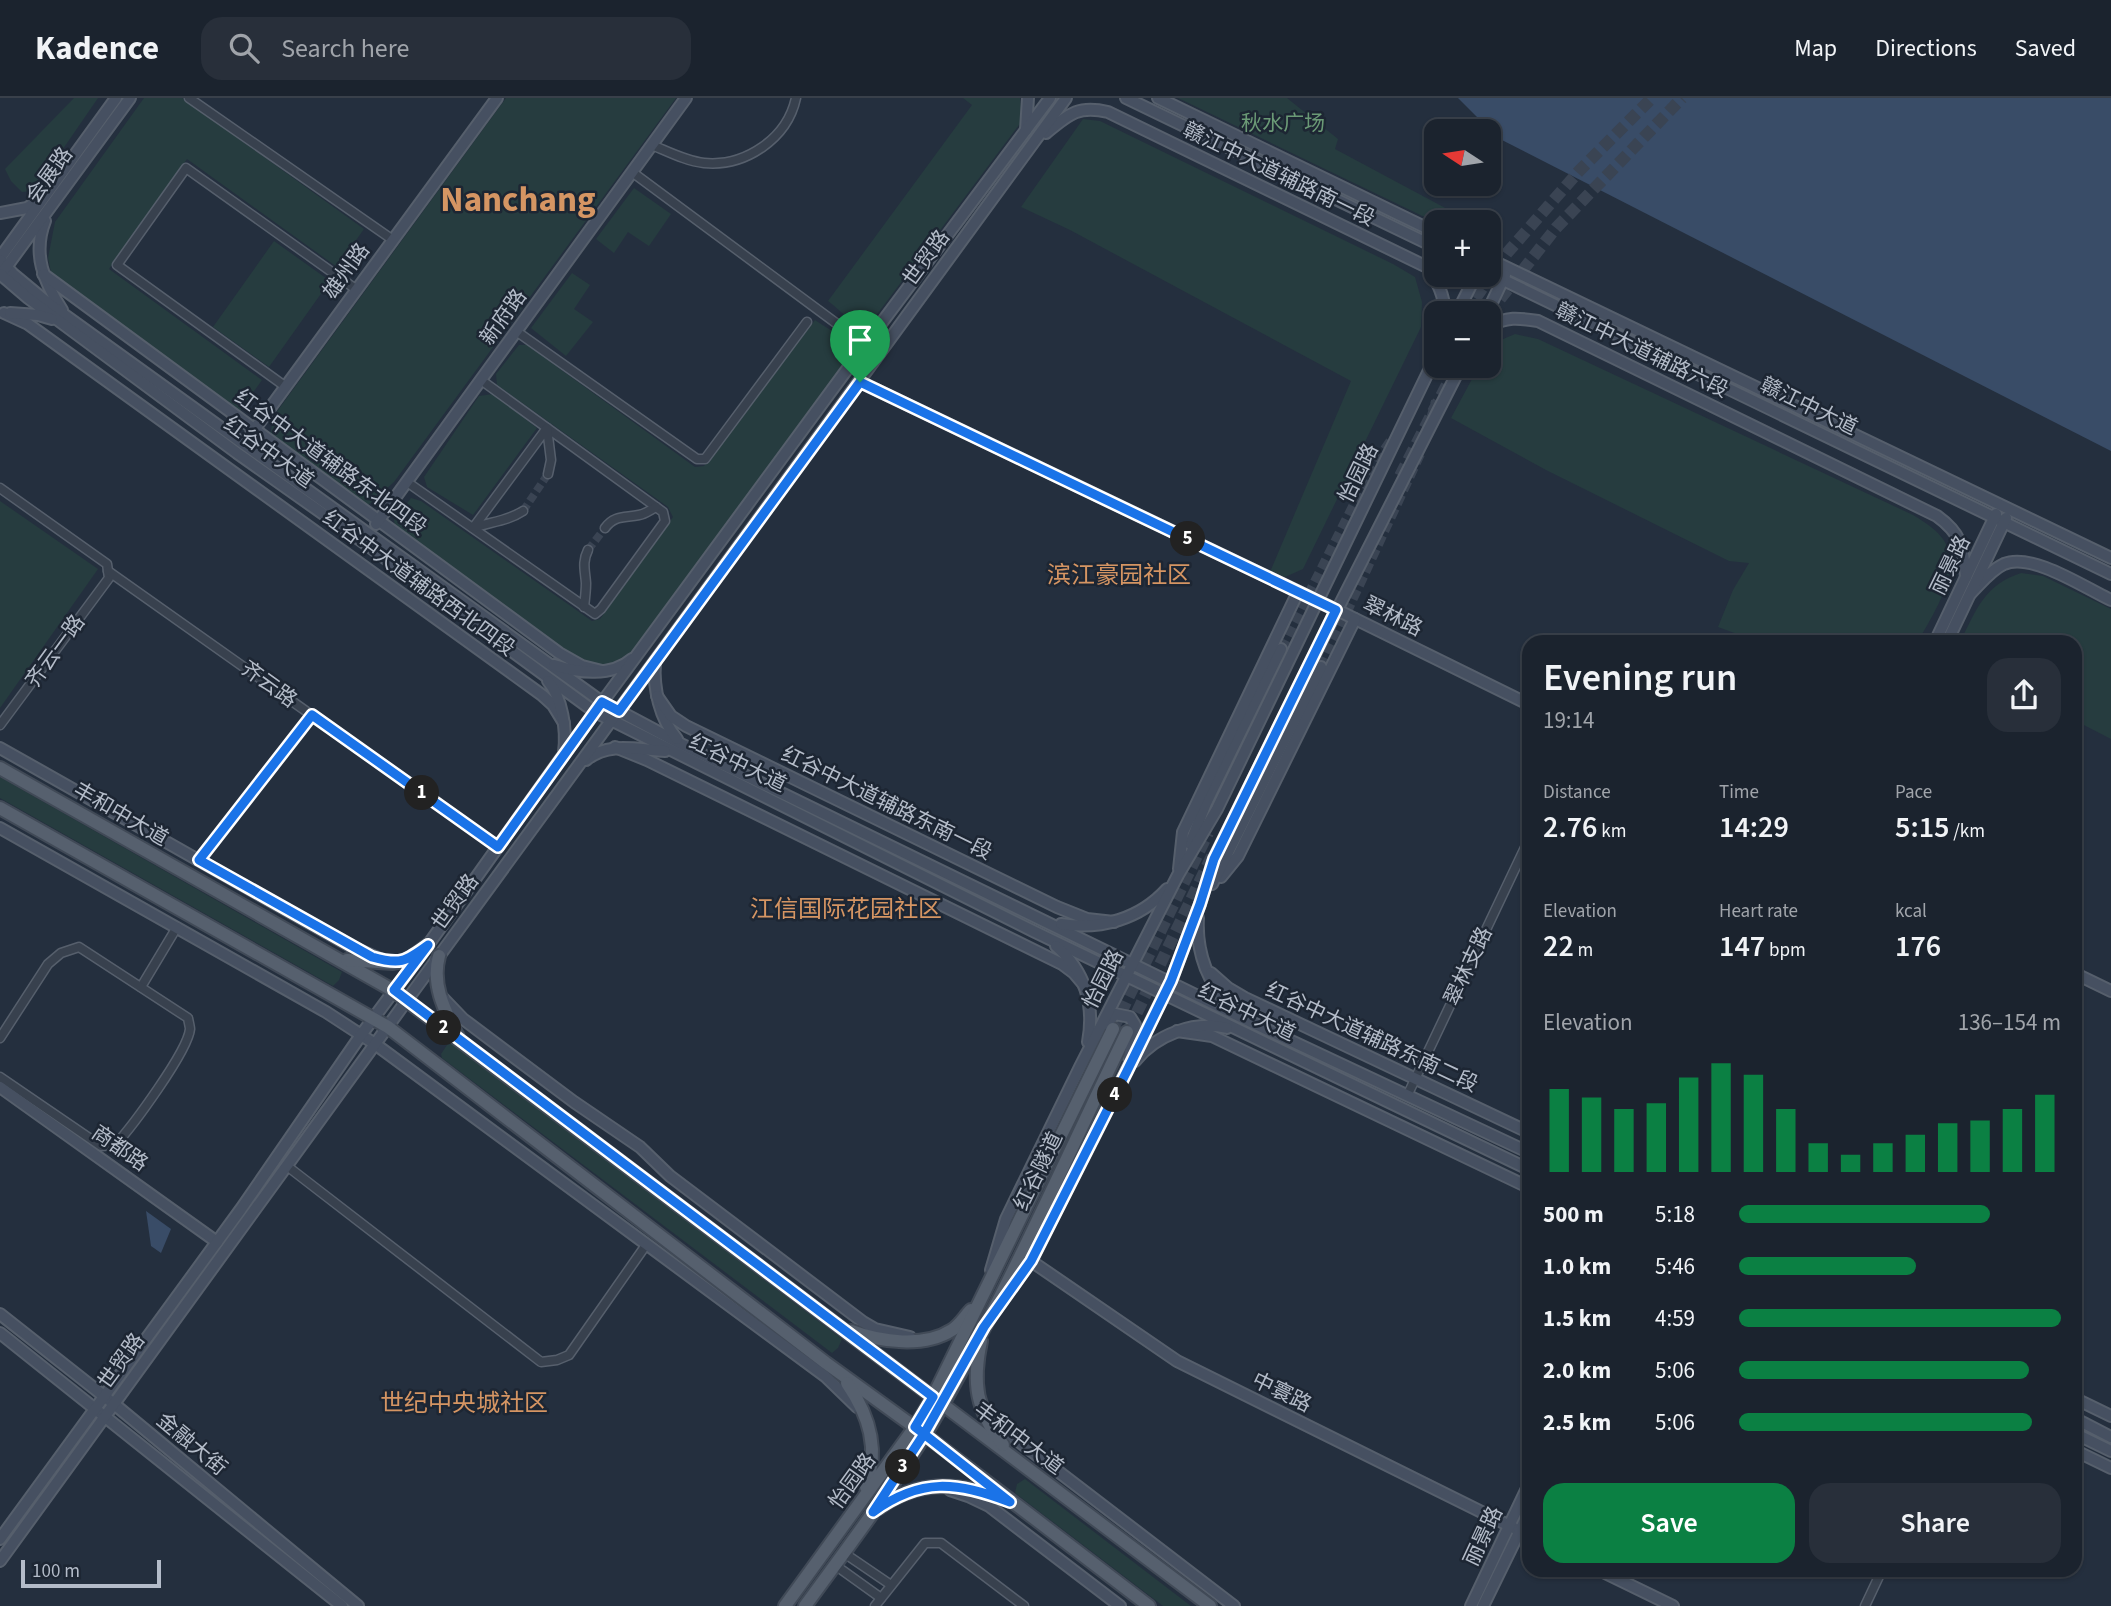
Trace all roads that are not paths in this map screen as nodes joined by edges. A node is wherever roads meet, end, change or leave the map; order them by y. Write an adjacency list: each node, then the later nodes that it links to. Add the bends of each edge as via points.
1 (116, 98): 16 (main road, 会展路)
2 (130, 98): 16 (main road, 会展路)
3 (189, 98): 19 (street)
4 (497, 98): 19 (main road, 雄州路)
5 (686, 98): 14 (main road, 新府路)
6 (796, 98): 14 (street, via 776,136 740,159 707,164)
7 (1028, 98): 12 (main road)
8 (1050, 98): 12 (main road, 世贸路)
9 (1066, 98): 13 (main road, 世贸路)
10 (1126, 98): 20 (main road)
11 (1158, 98): 18 (main road)
12 (1026, 132): 34 (main road, 世贸路)
13 (1033, 144): 27 (main road, 赣江中大道辅路南一段, via 1080,110 1108,112 1427,267); 35 (main road, 世贸路)
14 (652, 145): 15 (main road, 新府路)
15 (632, 172): 33 (main road, 新府路); 34 (street)
16 (47, 203): 17 (main road); 22 (main road, 会展路); 24 (main road, via 38,244)
17 (0, 213)
18 (1424, 227)
19 (393, 240): 26 (main road, 雄州路)
20 (1424, 242)
21 (1501, 265): 23 (main road, 赣江中大道)
22 (1, 268): 30 (main road, 红谷中大道)
23 (1508, 268): 25 (main road); 49 (main road, 赣江中大道)
24 (43, 274): 30 (main road); 42 (main road, 红谷中大道辅路东北四段)
25 (1503, 280): 28 (main road); 51 (main road, 赣江中大道)
26 (356, 290): 40 (main road, 雄州路); 40 (street, via 186,168 117,265)
27 (1444, 301)
28 (1493, 301)
29 (2, 313): 30 (main road); 44 (main road, 红谷中大道辅路西北四段, via 28,324)
30 (62, 318): 43 (main road, 红谷中大道)
31 (1501, 321): 61 (main road, 赣江中大道辅路六段, via 1515,317 1538,321 1937,516 1950,525 1963,547)
32 (807, 322): 33 (street, via 705,458 697,459)
33 (516, 331): 38 (main road, 新府路)
34 (865, 345): 35 (street); 72 (main road, 世贸路)
35 (879, 355): 39 (main road, 世贸路)
36 (1426, 378): 65 (main road, 怡园路)
37 (1457, 378): 67 (main road, 怡园路)
38 (481, 380): 41 (street); 46 (main road, 新府路)
39 (860, 382): 62 (main road, 翠林路); 73 (main road, 世贸路)
40 (286, 387): 42 (main road, 雄州路)
41 (547, 428): 45 (street); 48 (street); 53 (street)
42 (254, 430): 43 (main road, 雄州路); 52 (main road, 红谷中大道辅路东北四段)
43 (240, 449): 44 (main road, 雄州路); 55 (main road, 红谷中大道)
44 (227, 467): 57 (main road, 红谷中大道辅路西北四段)
45 (548, 474)
46 (407, 482): 52 (main road, 新府路); 53 (street)
47 (0, 488): 59 (street, 齐云路, via 107,564)
48 (656, 507): 54 (street, via 610,521); 66 (street, via 665,521 601,609 595,614)
49 (2005, 507): 51 (main road, 丽景路); 58 (main road, 赣江中大道)
50 (523, 511): 53 (street)
51 (1999, 520): 60 (main road, 赣江中大道); 61 (main road, 丽景路); 63 (main road, 丽景路)
52 (378, 521): 55 (main road, 新府路); 76 (main road, 红谷中大道辅路东北四段, via 559,653)
53 (473, 528): 66 (street)
54 (605, 528)
55 (366, 538): 57 (main road, 新府路); 74 (main road, 红谷中大道)
56 (589, 550): 66 (street, via 583,569)
57 (352, 558): 84 (main road, 红谷中大道辅路西北四段, via 542,695)
58 (2111, 558)
59 (109, 574): 82 (street, 齐云路); 85 (street, 齐云一路)
60 (2111, 574)
61 (1966, 577): 69 (main road, 丽景路)
62 (1298, 592): 65 (main road, 翠林路); 98 (main road, via 1183,832)
63 (1970, 593): 64 (main road, via 2003,565 2023,561); 70 (main road, 丽景路)
64 (2111, 600)
65 (1318, 601): 67 (main road, 翠林路); 98 (main road, 怡园路, via 1217,809)
66 (584, 607)
67 (1336, 610): 68 (main road, 翠林路); 99 (main road, 怡园路, via 1214,859)
68 (1355, 619): 78 (main road, 翠林路); 99 (main road, via 1238,856)
69 (1938, 635)
70 (1950, 635)
71 (1281, 649): 98 (main road, via 1206,803)
72 (640, 653): 76 (main road, via 626,664); 79 (main road, 世贸路)
73 (655, 662): 77 (main road); 80 (main road, 世贸路)
74 (541, 666): 76 (main road); 79 (main road, 红谷中大道); 81 (main road, 红谷中大道); 84 (main road, via 554,688)
75 (1321, 667): 99 (main road)
76 (602, 671)
77 (657, 696): 86 (main road, via 671,732); 101 (main road, 红谷中大道辅路东南一段, via 671,716 686,726 1057,906 1087,919)
78 (1522, 701)
79 (602, 702): 80 (main road, 红谷中大道); 81 (main road, 世贸路)
80 (619, 711): 83 (main road, 世贸路); 86 (main road, 红谷中大道)
81 (595, 712): 83 (main road, 红谷中大道); 90 (main road, 世贸路)
82 (312, 715): 95 (street, 齐云路); 97 (street)
83 (611, 722): 89 (main road, 红谷中大道); 92 (main road, 世贸路)
84 (564, 723): 90 (main road)
85 (0, 725)
86 (681, 744): 100 (main road, 红谷中大道)
87 (615, 747): 89 (main road); 92 (main road, via 593,755); 114 (main road, via 1062,964)
88 (0, 748): 97 (main road)
89 (670, 751): 103 (main road, 红谷中大道)
90 (564, 754): 95 (main road, 世贸路)
91 (0, 768): 106 (main road, 丰和中大道)
92 (576, 769): 105 (main road, 世贸路)
93 (0, 808): 120 (main road)
94 (0, 828): 102 (main road)
95 (498, 847): 104 (main road, 世贸路)
96 (1522, 854): 134 (street, 翠林支路)
97 (199, 860): 107 (main road, via 352,947)
98 (1178, 875): 101 (main road, via 1158,899); 108 (main road, 怡园路)
99 (1200, 904): 109 (main road, via 1198,936); 112 (main road, 怡园路)
100 (1048, 922): 101 (main road, via 1093,926); 108 (main road, 红谷中大道)
101 (1114, 922)
102 (177, 927): 113 (street); 127 (main road)
103 (1033, 932): 110 (main road, 红谷中大道); 114 (main road, via 1064,953)
104 (428, 945): 107 (main road, via 408,960); 115 (main road, 世贸路)
105 (439, 956): 117 (main road, via 435,971); 119 (main road, 世贸路)
106 (338, 959): 107 (main road); 115 (main road, 丰和中大道)
107 (393, 963)
108 (1133, 963): 110 (main road, 怡园路); 112 (main road, 红谷中大道)
109 (1204, 967): 121 (main road, via 1215,989); 134 (main road, 红谷中大道辅路东南二段, via 1245,999)
110 (1127, 976): 118 (main road, 红谷中大道); 131 (main road, 怡园路)
111 (2082, 977): 116 (main road)
112 (1171, 981): 118 (main road, 怡园路); 121 (main road, 红谷中大道)
113 (141, 986): 128 (street, via 79,947 61,953 48,964); 133 (street, via 188,1018 190,1028 183,1049 115,1145 101,1146)
114 (1085, 986): 131 (main road, via 1091,1027)
115 (394, 990): 119 (main road, 丰和中大道); 120 (main road, 世贸路)
116 (2111, 991)
117 (439, 994): 129 (main road); 150 (main road, via 463,1019 640,1147 670,1176 863,1322)
118 (1165, 994): 126 (main road, 红谷中大道); 132 (main road, 怡园路)
119 (407, 1000): 122 (main road, 世贸路); 129 (main road, 丰和中大道)
120 (373, 1018): 122 (main road); 127 (main road, 世贸路)
121 (1251, 1022): 136 (main road, 红谷中大道)
122 (388, 1027): 130 (main road, 世贸路); 151 (main road)
123 (1113, 1028): 145 (main road, 红谷隧道)
124 (1177, 1031): 126 (main road, via 1210,1026); 132 (main road, via 1140,1054); 141 (main road, via 1212,1036)
125 (1127, 1032): 148 (main road, 红谷隧道)
126 (1244, 1032): 140 (main road, 红谷中大道)
127 (361, 1035): 130 (main road); 142 (main road, 世贸路)
128 (0, 1038)
129 (460, 1040): 147 (main road, 丰和中大道)
130 (375, 1044): 139 (main road, 世贸路); 143 (main road)
131 (1080, 1067): 132 (main road, via 1115,1014 1130,1017 1135,1024); 145 (main road, 怡园路, via 1006,1219)
132 (1127, 1071): 144 (main road, 怡园路)
133 (0, 1077)
134 (1415, 1078): 136 (street, 翠林支路); 137 (main road, 红谷中大道辅路东南二段)
135 (0, 1087): 142 (main road, 商都路)
136 (1408, 1094): 138 (main road, 红谷中大道)
137 (1522, 1129)
138 (1522, 1149)
139 (287, 1166): 143 (street, via 541,1362 569,1354); 156 (main road, 世贸路)
140 (1522, 1166)
141 (1522, 1184)
142 (217, 1242): 152 (main road, 世贸路)
143 (646, 1245): 161 (main road, via 825,1376 855,1402)
144 (1031, 1261): 148 (main road, 怡园路); 175 (main road, 中寰路, via 1177,1361)
145 (983, 1296): 150 (main road, via 954,1329); 154 (main road, 怡园路)
146 (0, 1314): 152 (main road, 金融大街)
147 (841, 1327): 150 (main road, via 882,1339); 154 (main road, 丰和中大道)
148 (984, 1327): 153 (main road, via 976,1364); 154 (main road, 怡园路)
149 (0, 1333): 157 (main road, 金融大街)
150 (923, 1339)
151 (826, 1363): 161 (main road, via 860,1402); 162 (main road)
152 (104, 1397): 156 (main road, 金融大街); 157 (main road, 世贸路)
153 (978, 1399): 167 (main road, via 987,1423); 195 (main road, via 1008,1433)
154 (938, 1401): 162 (main road, 怡园路); 167 (main road, 丰和中大道)
155 (2082, 1402): 158 (main road)
156 (114, 1404): 159 (main road, 世贸路); 187 (main road, 金融大街)
157 (94, 1410): 159 (main road, 金融大街); 174 (main road, 世贸路)
158 (2111, 1416)
159 (104, 1418): 180 (main road, 世贸路); 186 (main road, 金融大街)
160 (2082, 1422): 164 (main road)
161 (870, 1427): 171 (main road, via 872,1465)
162 (920, 1431): 171 (main road, 怡园路); 172 (main road); 173 (main road, 怡园路)
163 (2082, 1437): 165 (main road)
164 (2111, 1437)
165 (2111, 1451)
166 (2082, 1454): 168 (main road)
167 (1022, 1465): 194 (main road, 丰和中大道)
168 (2111, 1468)
169 (934, 1485): 172 (main road, via 960,1486); 173 (main road, via 891,1499); 192 (main road, via 989,1507)
170 (1522, 1499): 175 (main road, 丽景路)
171 (861, 1501): 188 (main road, 怡园路)
172 (1010, 1502): 193 (main road)
173 (873, 1512): 179 (main road, 怡园路)
174 (4, 1524): 177 (main road, 世贸路)
175 (1509, 1526): 176 (main road, 中寰路); 196 (main road, 丽景路)
176 (1522, 1532)
177 (0, 1539)
178 (1522, 1539): 197 (main road, 丽景路)
179 (844, 1553): 181 (main road, 怡园路); 184 (street)
180 (0, 1562)
181 (835, 1565): 185 (street); 189 (main road, 怡园路)
182 (1613, 1577): 198 (main road)
183 (1878, 1577): 199 (street)
184 (891, 1585): 185 (street); 191 (street, via 925,1543 933,1541)
185 (881, 1598): 190 (street)
186 (342, 1606)
187 (358, 1606)
188 (785, 1606)
189 (805, 1606)
190 (875, 1606)
191 (1024, 1606)
192 (1120, 1606)
193 (1149, 1606)
194 (1210, 1606)
195 (1234, 1606)
196 (1471, 1606)
197 (1483, 1606)
198 (1673, 1606)
199 (1865, 1606)

